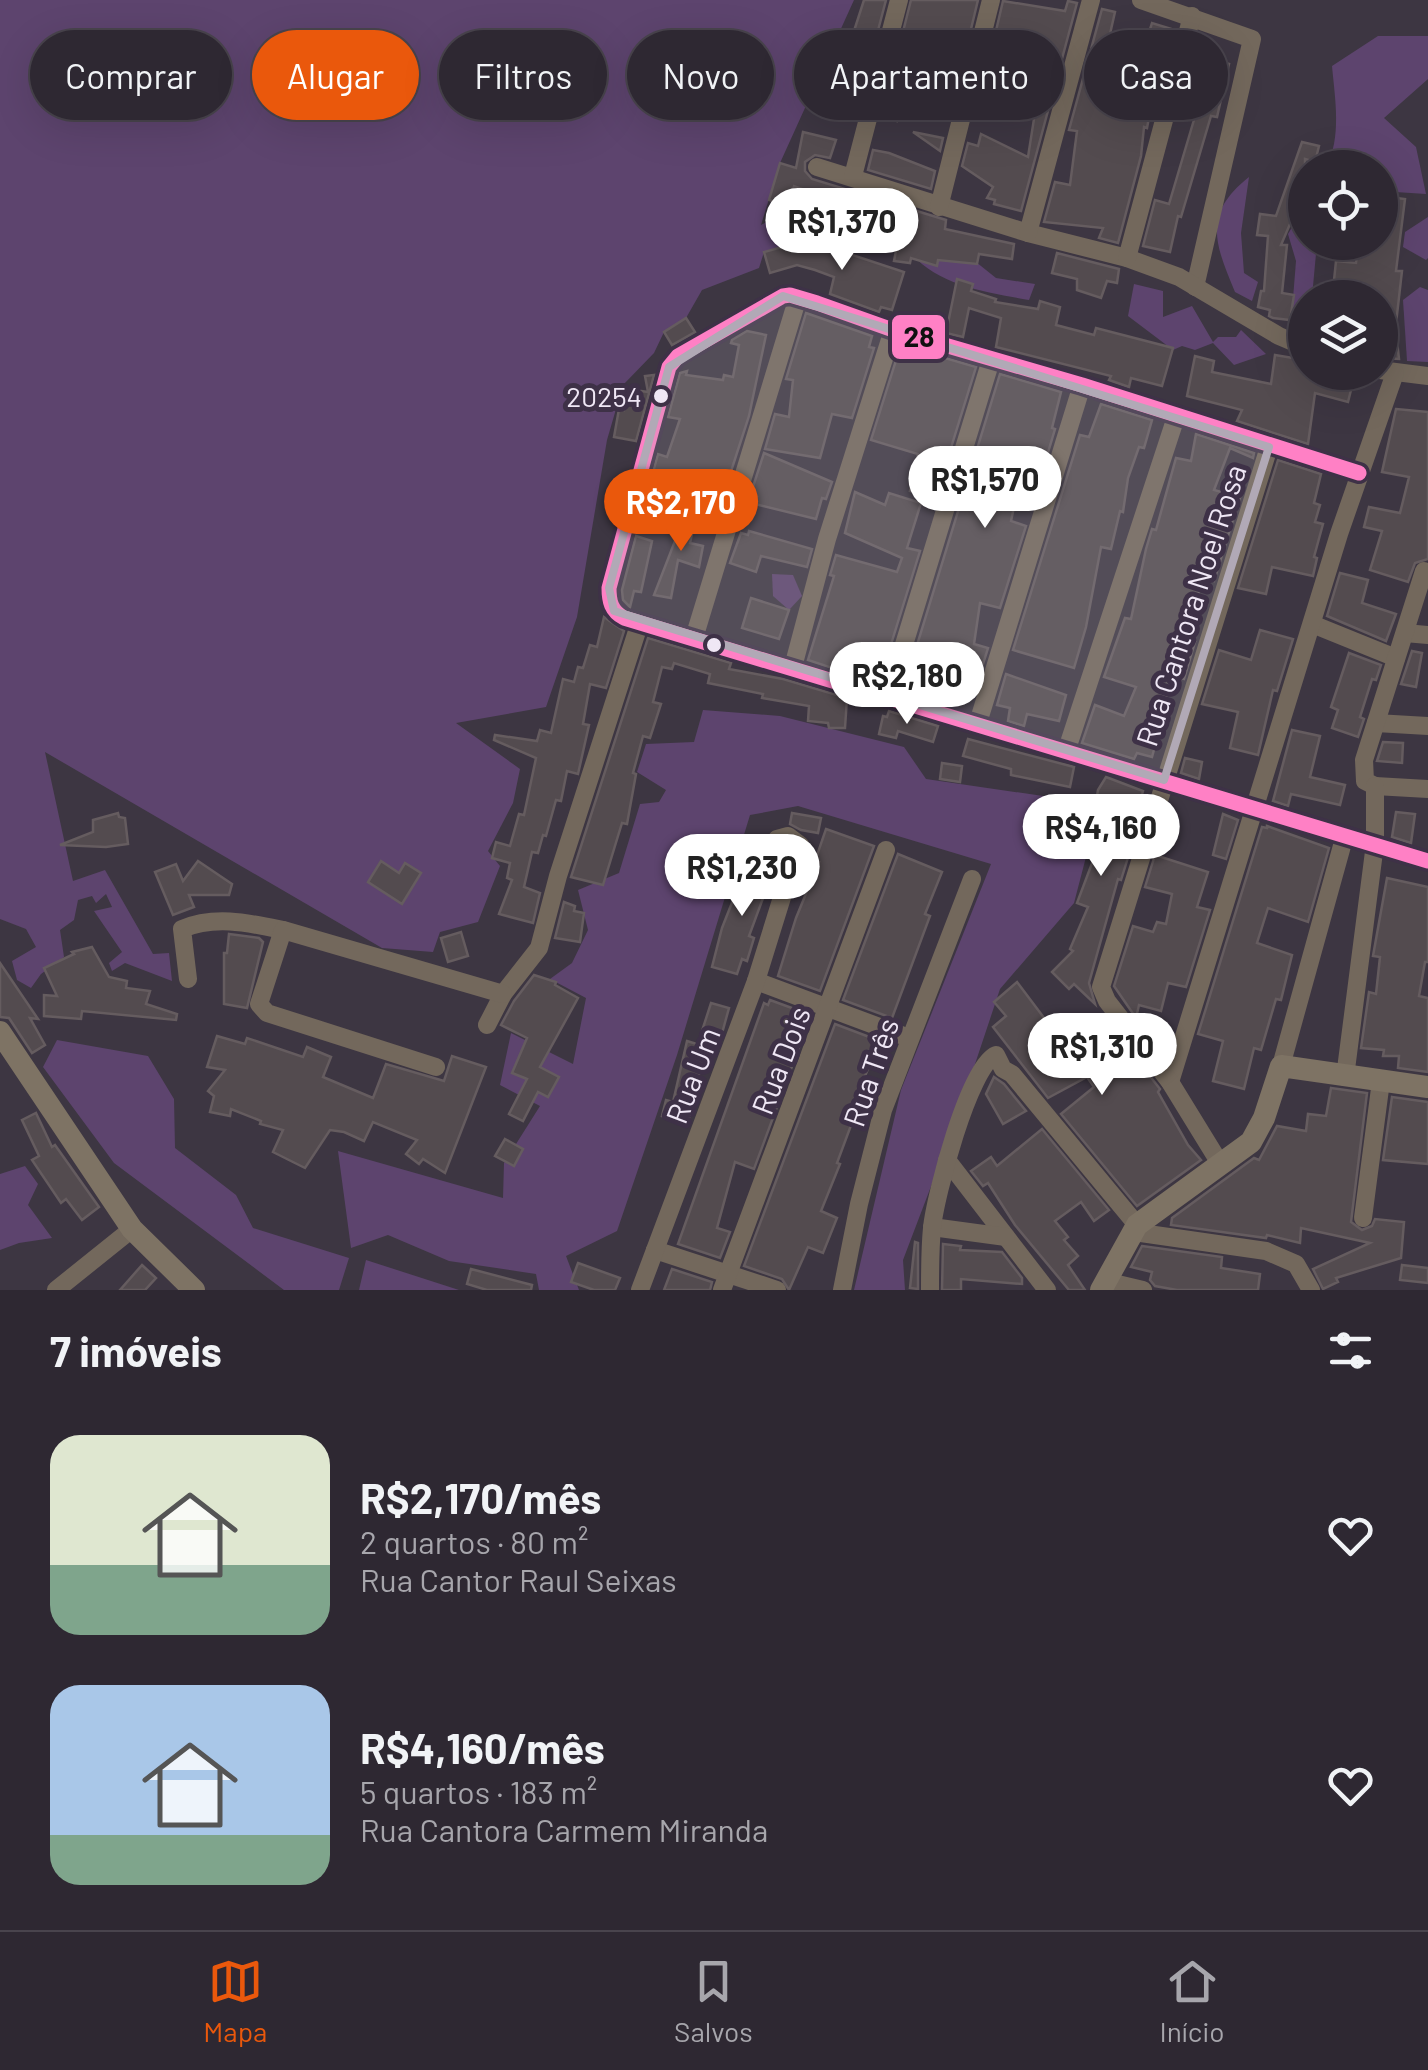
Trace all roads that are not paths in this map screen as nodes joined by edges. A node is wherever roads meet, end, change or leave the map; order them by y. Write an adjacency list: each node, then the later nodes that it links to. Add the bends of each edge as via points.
1 (899, 0): 7 (street)
2 (991, 0): 8 (street)
3 (1091, 0): 9 (street)
4 (1142, 0): 5 (street)
5 (1192, 16): 10 (street); 11 (street, via 1252,39)
6 (817, 166): 7 (street)
7 (853, 176): 8 (street)
8 (939, 206): 9 (street)
9 (1028, 233): 10 (street)
10 (1128, 258): 11 (street)
11 (1195, 287): 14 (street)
12 (798, 298): 13 (street); 24 (street, via 783,296 669,367 609,588 614,610); 28 (street)
13 (893, 330): 15 (street); 30 (street)
14 (1288, 339)
15 (991, 360): 18 (street); 31 (street)
16 (1398, 373): 17 (street)
17 (1428, 376)
18 (1082, 385): 20 (street); 33 (street)
19 (1382, 390): 22 (street)
20 (1176, 417): 21 (street); 35 (street)
21 (1269, 447): 22 (street); 36 (street, Rua Cantora Noel Rosa)
22 (1359, 473): 25 (street)
23 (1424, 572): 26 (street)
24 (640, 622): 28 (street); 49 (street, via 539,948)
25 (1312, 624): 29 (street); 39 (street)
26 (1405, 633): 27 (street); 29 (street)
27 (1428, 635)
28 (694, 638): 30 (street)
29 (1396, 658): 32 (street)
30 (793, 667): 31 (street)
31 (888, 696): 33 (street)
32 (1376, 723): 34 (street); 37 (street, via 1363,773)
33 (977, 726): 35 (street)
34 (1428, 726)
35 (1066, 752): 36 (street)
36 (1164, 780): 39 (street); 57 (street, Rua Cantora Noel Rosa, via 1101,987)
37 (1375, 786): 38 (street); 41 (street)
38 (1428, 789)
39 (1254, 808): 40 (street); 57 (street)
40 (1345, 834): 41 (street); 54 (street)
41 (1375, 844): 43 (street); 56 (street)
42 (886, 850): 50 (street, Rua Dois)
43 (1428, 860)
44 (788, 878): 48 (street, Rua Um)
45 (972, 879): 53 (street, Rua Três)
46 (282, 930): 47 (street, via 241,922 182,929); 49 (street); 55 (street, via 261,991 259,1004 267,1013)
47 (188, 979)
48 (756, 981): 50 (street); 67 (street, Rua Um)
49 (502, 994): 51 (street)
50 (830, 1007): 53 (street); 68 (street, Rua Dois)
51 (487, 1024)
52 (0, 1032): 65 (main road)
53 (910, 1038): 74 (street, Rua Três, via 868,1163)
54 (1282, 1066): 56 (main road); 61 (main road, via 1251,1142)
55 (436, 1067)
56 (1345, 1077): 58 (main road)
57 (1170, 1082): 61 (street)
58 (1381, 1082): 59 (main road); 62 (street)
59 (1428, 1088)
60 (947, 1160): 63 (street); 64 (street, via 981,1069 996,1055); 66 (street)
61 (1221, 1165): 64 (main road)
62 (1363, 1218)
63 (932, 1227): 66 (street); 75 (street)
64 (1135, 1228): 69 (main road); 78 (street, via 1266,1251 1296,1264)
65 (132, 1229): 70 (main road); 71 (street)
66 (1006, 1237): 76 (street)
67 (655, 1250): 68 (street); 72 (street, Rua Um)
68 (725, 1283): 73 (street)
69 (1103, 1285): 77 (street)
70 (184, 1287)
71 (56, 1290)
72 (640, 1290)
73 (777, 1290)
74 (842, 1290)
75 (930, 1290)
76 (1047, 1290)
77 (1143, 1290)
78 (1311, 1290)

